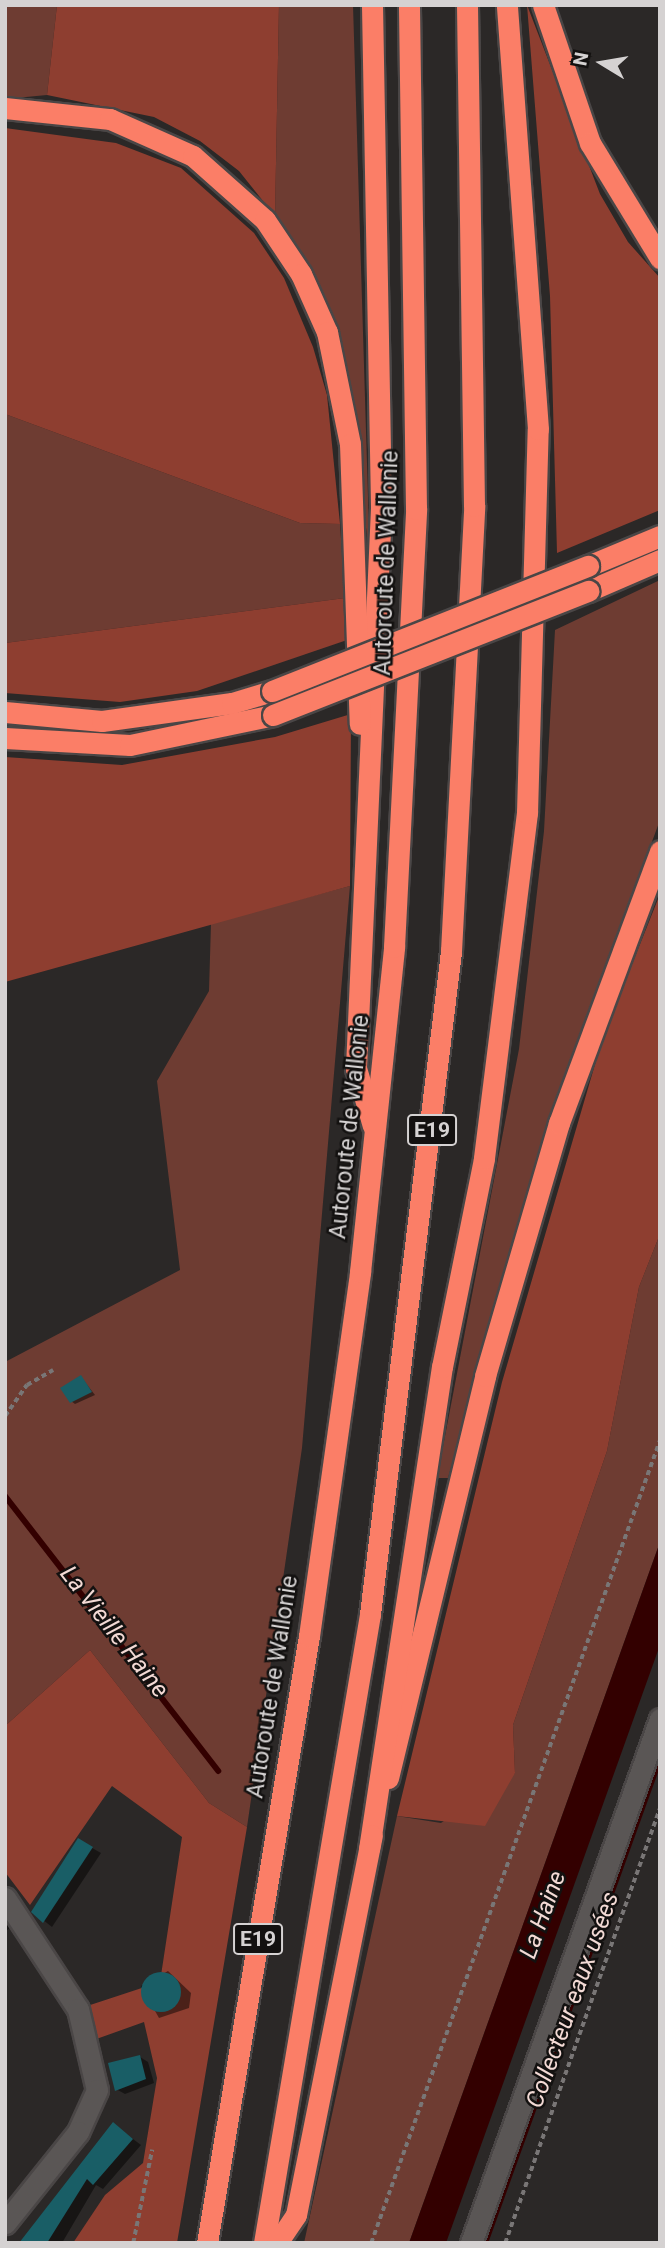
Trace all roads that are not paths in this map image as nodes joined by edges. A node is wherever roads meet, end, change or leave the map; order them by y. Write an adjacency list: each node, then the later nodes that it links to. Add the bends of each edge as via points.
1 (372, 5): 13 (highway, via 381,508)
2 (409, 5): 14 (highway, Autoroute de Wallonie / E19, via 416,509 406,763)
3 (467, 5): 20 (highway, E19, via 474,506 451,951 370,1614)
4 (507, 5): 16 (highway, via 538,429 527,813 484,1158 442,1367)
5 (543, 5): 7 (highway, via 590,143)
6 (5, 108): 13 (highway, via 110,120 193,156 265,220 301,274 327,332 350,444)
7 (660, 258)
8 (660, 536): 10 (highway, bridge, via 232,703 102,721)
9 (660, 560): 11 (highway, bridge, via 273,715 131,745)
10 (5, 712)
11 (5, 738)
12 (660, 851): 16 (highway, via 559,1123 485,1376)
13 (368, 852): 14 (highway, via 356,1068)
14 (377, 1138): 19 (highway, Autoroute de Wallonie / E19, via 309,1636)
15 (660, 1718): 22 (street)
16 (369, 1849): 21 (highway, via 296,2215)
17 (5, 1898): 18 (street, via 78,2009 97,2090 78,2132)
18 (5, 2223)
19 (207, 2243)
20 (264, 2243)
21 (277, 2243)
22 (471, 2243)

